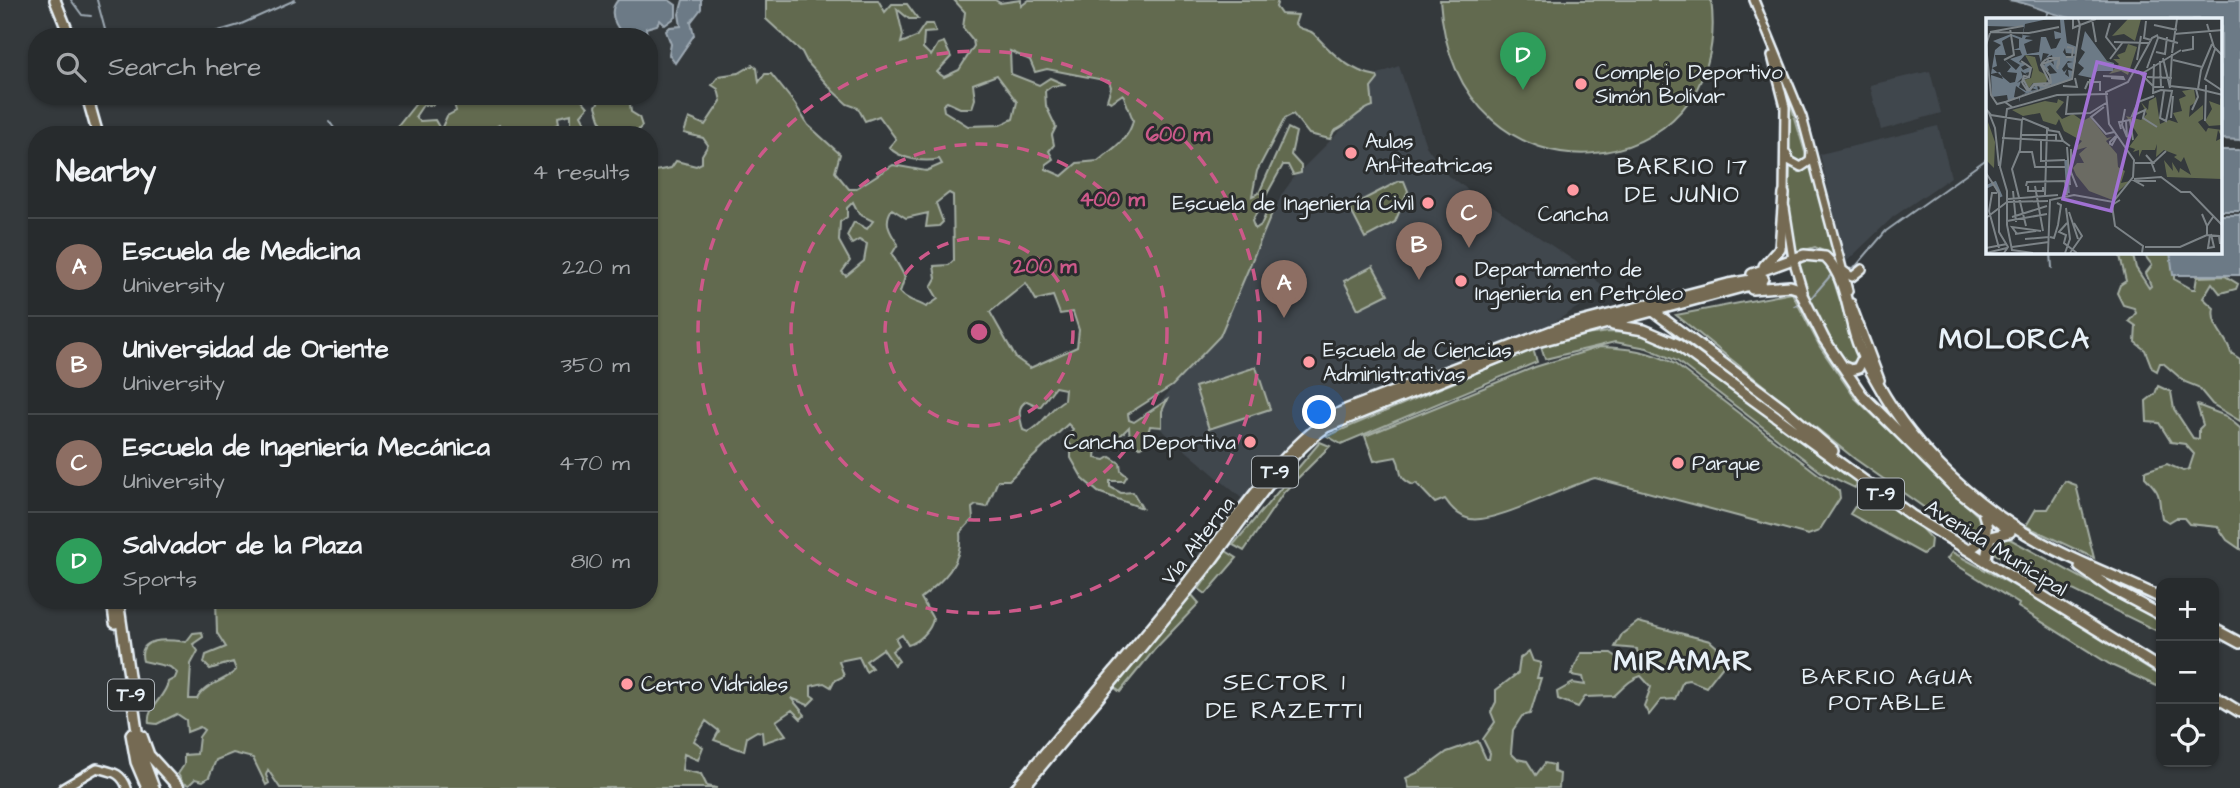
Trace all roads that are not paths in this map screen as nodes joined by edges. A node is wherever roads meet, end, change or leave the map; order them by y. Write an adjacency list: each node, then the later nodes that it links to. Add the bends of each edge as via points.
1 (49, 0): 4 (highway)
2 (55, 0): 5 (highway)
3 (1752, 0): 10 (main road, T-9); 11 (main road, T-9, via 1781,84)
4 (60, 28)
5 (66, 28)
6 (89, 105): 8 (highway)
7 (95, 105): 9 (highway)
8 (95, 126)
9 (101, 126)
10 (1810, 144): 11 (main road, via 1810,161 1801,167 1790,161); 14 (main road, T-9)
11 (1786, 149): 12 (main road, T-9)
12 (1784, 194): 13 (main road, T-9); 16 (highway, via 1780,248 1772,260)
13 (1793, 259): 16 (highway); 19 (main road, T-9); 25 (highway, via 1813,254 1831,262)
14 (1842, 266): 15 (main road, via 1849,277); 17 (main road, T-9)
15 (1862, 269)
16 (1746, 277): 18 (highway)
17 (1846, 283): 25 (highway); 27 (main road, T-9, via 1862,340 1880,379)
18 (1726, 288): 19 (highway, via 1790,286); 20 (highway, Vía Alterna / T-9)
19 (1804, 295): 26 (highway, T-9)
20 (1669, 304): 21 (highway, Vía Alterna / T-9); 22 (highway)
21 (1651, 311): 22 (highway, Avenida Municipal / T-9); 23 (highway, Vía Alterna / T-9); 24 (highway, T-9, via 1650,328); 49 (highway, Vía Alterna / T-9, via 1522,341 1320,424)
22 (1670, 323): 30 (highway, Avenida Municipal / T-9, via 1847,463)
23 (1604, 324): 24 (highway, Avenida Municipal / T-9); 50 (highway, Vía Alterna / T-9, via 1517,349 1355,413 1315,434)
24 (1662, 337): 39 (highway, Avenida Municipal / T-9, via 1712,368 1911,515)
25 (1864, 357): 26 (highway, via 1858,368 1851,369); 27 (highway, via 1891,406)
26 (1836, 359): 28 (highway, T-9, via 1879,413)
27 (1925, 447): 32 (highway, T-9, via 1968,492 2018,529)
28 (1984, 513): 29 (highway, T-9); 30 (highway, via 1986,535 1982,543)
29 (2011, 532): 31 (highway, via 1990,537); 35 (highway, T-9)
30 (1970, 548): 31 (highway, Avenida Municipal / T-9)
31 (1986, 558): 40 (highway, Avenida Municipal / T-9)
32 (2156, 596)
33 (112, 609): 46 (highway, T-9, via 133,750)
34 (119, 609): 42 (highway, T-9)
35 (2156, 612)
36 (2219, 632): 38 (highway)
37 (2219, 638): 38 (highway)
38 (2240, 646)
39 (2156, 664)
40 (2156, 664)
41 (2219, 702): 43 (highway)
42 (133, 705): 47 (highway, T-9, via 143,763); 48 (highway, T-9, via 149,755)
43 (2240, 715)
44 (63, 788): 45 (main road, via 97,768 116,772)
45 (127, 788)
46 (147, 788)
47 (154, 788)
48 (178, 788)
49 (1016, 788)
50 (1023, 788)

